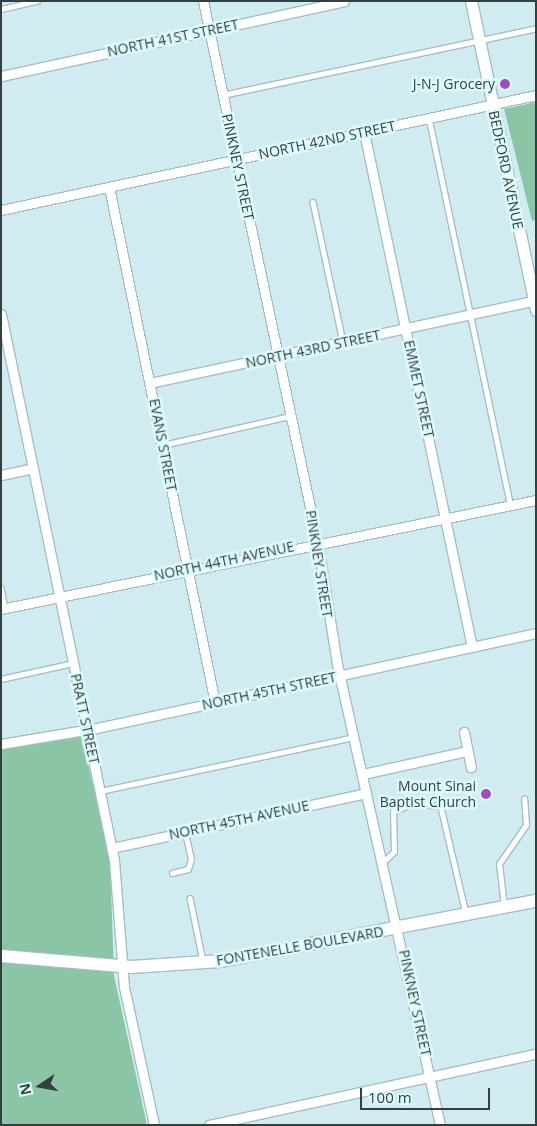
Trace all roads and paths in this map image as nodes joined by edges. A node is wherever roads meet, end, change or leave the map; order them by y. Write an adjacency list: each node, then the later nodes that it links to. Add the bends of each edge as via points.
1 (37, 1): 5 (lane)
2 (203, 1): 7 (street, PINKNEY STREET)
3 (344, 1): 7 (street, NORTH 41ST STREET)
4 (471, 1): 8 (street, BEDFORD AVENUE)
5 (1, 9)
6 (536, 28): 8 (lane)
7 (209, 30): 9 (street, NORTH 41ST STREET); 10 (street, PINKNEY STREET)
8 (479, 40): 10 (lane); 12 (street, BEDFORD AVENUE)
9 (1, 76)
10 (222, 95): 15 (street, PINKNEY STREET)
11 (536, 95): 12 (street, NORTH 42ND STREET)
12 (492, 104): 13 (street, NORTH 42ND STREET); 19 (street, BEDFORD AVENUE)
13 (429, 118): 14 (street, NORTH 42ND STREET); 21 (lane)
14 (364, 132): 15 (street, NORTH 42ND STREET); 22 (street, EMMET STREET)
15 (236, 160): 16 (street, NORTH 42ND STREET); 25 (street, PINKNEY STREET)
16 (109, 187): 18 (street, NORTH 42ND STREET); 26 (street, EVANS STREET)
17 (313, 202): 23 (lane)
18 (1, 210)
19 (535, 304): 21 (street, NORTH 43RD STREET)
20 (1, 314): 24 (street, PRATT STREET)
21 (470, 314): 22 (street, NORTH 43RD STREET); 32 (lane)
22 (406, 329): 23 (street, NORTH 43RD STREET); 33 (street, EMMET STREET)
23 (343, 342): 25 (street, NORTH 43RD STREET)
24 (4, 343): 29 (street, PRATT STREET)
25 (278, 356): 26 (street, NORTH 43RD STREET); 27 (street, PINKNEY STREET)
26 (150, 383): 28 (street, EVANS STREET)
27 (290, 416): 28 (lane); 34 (street, PINKNEY STREET)
28 (163, 445): 35 (street, EVANS STREET)
29 (33, 468): 30 (street); 37 (street, PRATT STREET)
30 (1, 475)
31 (536, 500): 32 (street, NORTH 44TH AVENUE)
32 (511, 506): 33 (street, NORTH 44TH AVENUE)
33 (446, 520): 34 (street, NORTH 44TH AVENUE); 40 (street, EMMET STREET)
34 (318, 545): 35 (street, NORTH 44TH AVENUE); 42 (street, PINKNEY STREET, via 325,606)
35 (188, 569): 37 (street, NORTH 44TH AVENUE); 44 (street, EVANS STREET)
36 (1, 588): 38 (lane)
37 (60, 596): 38 (street, NORTH 44TH AVENUE); 41 (street, PRATT STREET)
38 (3, 609)
39 (536, 633): 40 (street, NORTH 45TH STREET)
40 (472, 647): 42 (street, NORTH 45TH STREET)
41 (74, 663): 43 (lane); 45 (street, PRATT STREET)
42 (341, 675): 44 (street, NORTH 45TH STREET); 47 (street, PINKNEY STREET)
43 (1, 679)
44 (215, 702): 45 (street, NORTH 45TH STREET)
45 (87, 729): 48 (street, NORTH 45TH STREET); 52 (street, PRATT STREET)
46 (464, 732): 49 (street)
47 (355, 736): 51 (street, PINKNEY STREET); 52 (lane)
48 (1, 744)
49 (467, 751): 50 (street); 51 (street)
50 (471, 767)
51 (362, 774): 53 (street, PINKNEY STREET)
52 (100, 791): 56 (street, PRATT STREET)
53 (366, 792): 55 (street, NORTH 45TH AVENUE); 57 (street, PINKNEY STREET)
54 (524, 799): 61 (lane, via 526,825 500,864)
55 (185, 832): 56 (street, NORTH 45TH AVENUE); 58 (lane, via 191,859 188,869)
56 (112, 848): 66 (street, PRATT STREET)
57 (381, 863): 62 (lane, via 394,852 393,812 414,802 442,807); 63 (street, PINKNEY STREET)
58 (172, 873)
59 (190, 898): 65 (lane)
60 (536, 901): 61 (main road, FONTENELLE BOULEVARD)
61 (505, 907): 62 (main road, FONTENELLE BOULEVARD)
62 (466, 915): 63 (main road, FONTENELLE BOULEVARD)
63 (397, 929): 65 (main road, FONTENELLE BOULEVARD); 68 (street, PINKNEY STREET)
64 (1, 956): 66 (main road, FONTENELLE BOULEVARD)
65 (204, 963): 66 (main road, FONTENELLE BOULEVARD)
66 (123, 967): 69 (street, PRATT STREET)
67 (536, 1054): 68 (street)
68 (430, 1077): 70 (street); 71 (street, PINKNEY STREET)
69 (154, 1125)
70 (209, 1125)
71 (440, 1125)

